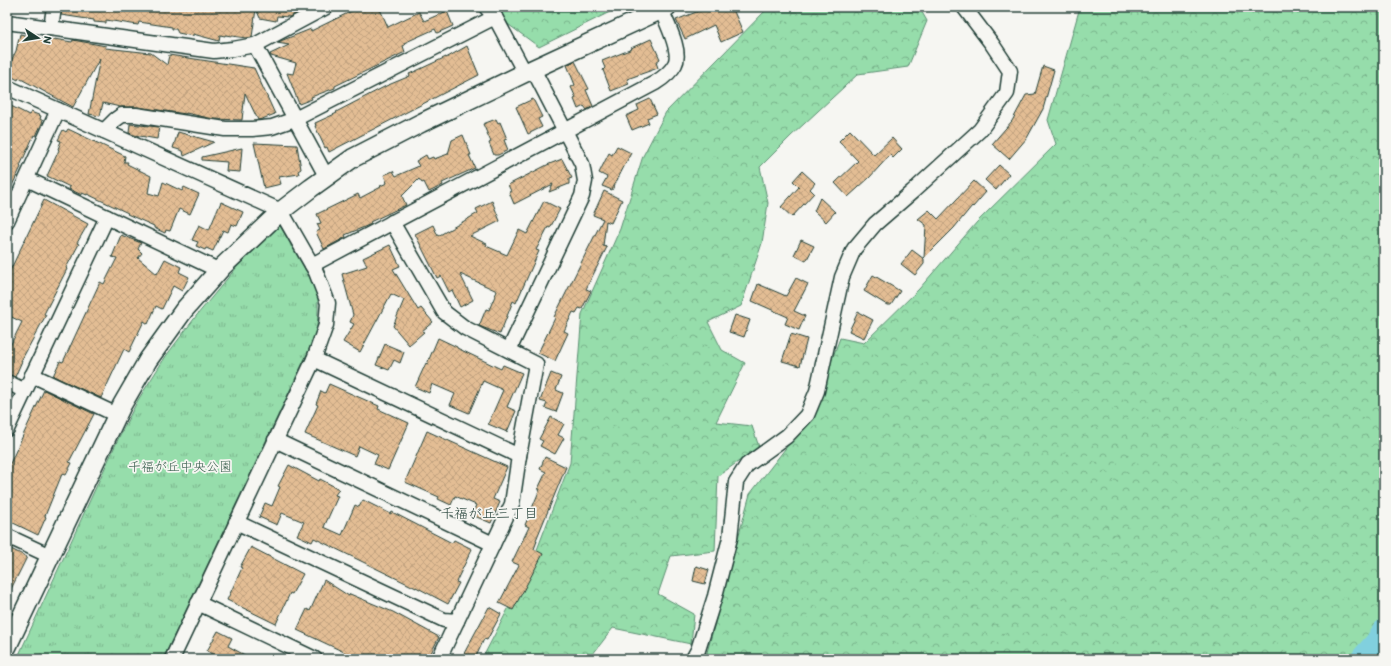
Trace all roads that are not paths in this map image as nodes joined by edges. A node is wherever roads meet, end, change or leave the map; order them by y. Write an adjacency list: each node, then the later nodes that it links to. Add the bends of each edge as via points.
1 (54, 7): 7 (street)
2 (326, 7): 8 (street)
3 (964, 7): 42 (street, via 1010,71 1007,93 980,130 875,224 854,249 842,277 817,391 806,415 786,436 747,465 736,482 728,545 715,596)
4 (664, 8): 9 (street); 14 (street, via 676,49 676,62 669,73)
5 (491, 12): 9 (street); 12 (street)
6 (7, 22): 7 (street)
7 (51, 28): 8 (street, via 214,51)
8 (255, 45): 12 (street)
9 (529, 71): 14 (street); 15 (street, via 353,158)
10 (7, 87): 11 (street)
11 (58, 110): 13 (street); 16 (street)
12 (295, 119): 13 (street, via 272,127 225,129 122,115); 15 (street)
13 (104, 131): 17 (street)
14 (565, 131): 20 (street); 23 (street, via 582,164 586,181 582,196)
15 (326, 176): 17 (street)
16 (27, 179): 18 (street); 19 (street)
17 (280, 211): 21 (street); 22 (street)
18 (107, 217): 22 (street); 25 (street)
19 (7, 221)
20 (392, 222): 21 (street); 23 (street, via 444,312 465,328)
21 (312, 265): 24 (street, via 328,303 326,325)
22 (218, 270): 28 (street, via 184,310 153,354)
23 (509, 350): 31 (street, via 536,364)
24 (314, 359): 30 (street); 31 (street)
25 (32, 374): 27 (street); 28 (street)
26 (7, 382): 27 (street)
27 (25, 391): 29 (street)
28 (117, 415): 35 (street)
29 (7, 429)
30 (275, 440): 32 (street); 34 (street)
31 (519, 456): 34 (street, via 512,504)
32 (236, 522): 36 (street); 37 (street, via 444,620)
33 (7, 536): 35 (street)
34 (493, 544): 37 (street)
35 (50, 556): 38 (street)
36 (198, 603): 39 (street); 40 (street)
37 (457, 621): 41 (street)
38 (7, 647)
39 (172, 659)
40 (315, 659)
41 (439, 659)
42 (693, 659)

